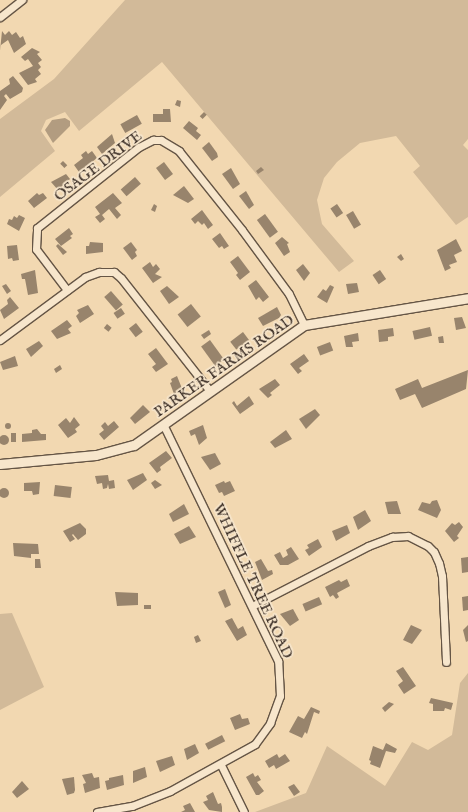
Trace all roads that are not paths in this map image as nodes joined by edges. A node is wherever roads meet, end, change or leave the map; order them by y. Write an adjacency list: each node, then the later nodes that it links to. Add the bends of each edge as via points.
1 (22, 0): 2 (street)
2 (0, 17)
3 (68, 290): 5 (street, OSAGE DRIVE, via 36,249 37,228 139,147 153,140 161,140 179,151 242,230 289,294); 6 (street); 7 (street, via 85,277 99,272 114,272)
4 (468, 298): 5 (street, PARKER FARMS ROAD)
5 (304, 325): 7 (street, PARKER FARMS ROAD)
6 (0, 340)
7 (210, 391): 8 (street, PARKER FARMS ROAD)
8 (164, 426): 9 (street, PARKER FARMS ROAD, via 134,445 114,452); 10 (street, WHIFFLE TREE ROAD)
9 (0, 464)
10 (252, 606): 11 (street, via 368,546 392,537 408,536 428,546 439,563 442,576); 12 (street, WHIFFLE TREE ROAD, via 278,661 280,696 270,723 255,744)
11 (446, 662)
12 (221, 765): 13 (street, WHIFFLE TREE ROAD, via 170,791 132,806); 14 (street)
13 (97, 812)
14 (244, 812)

